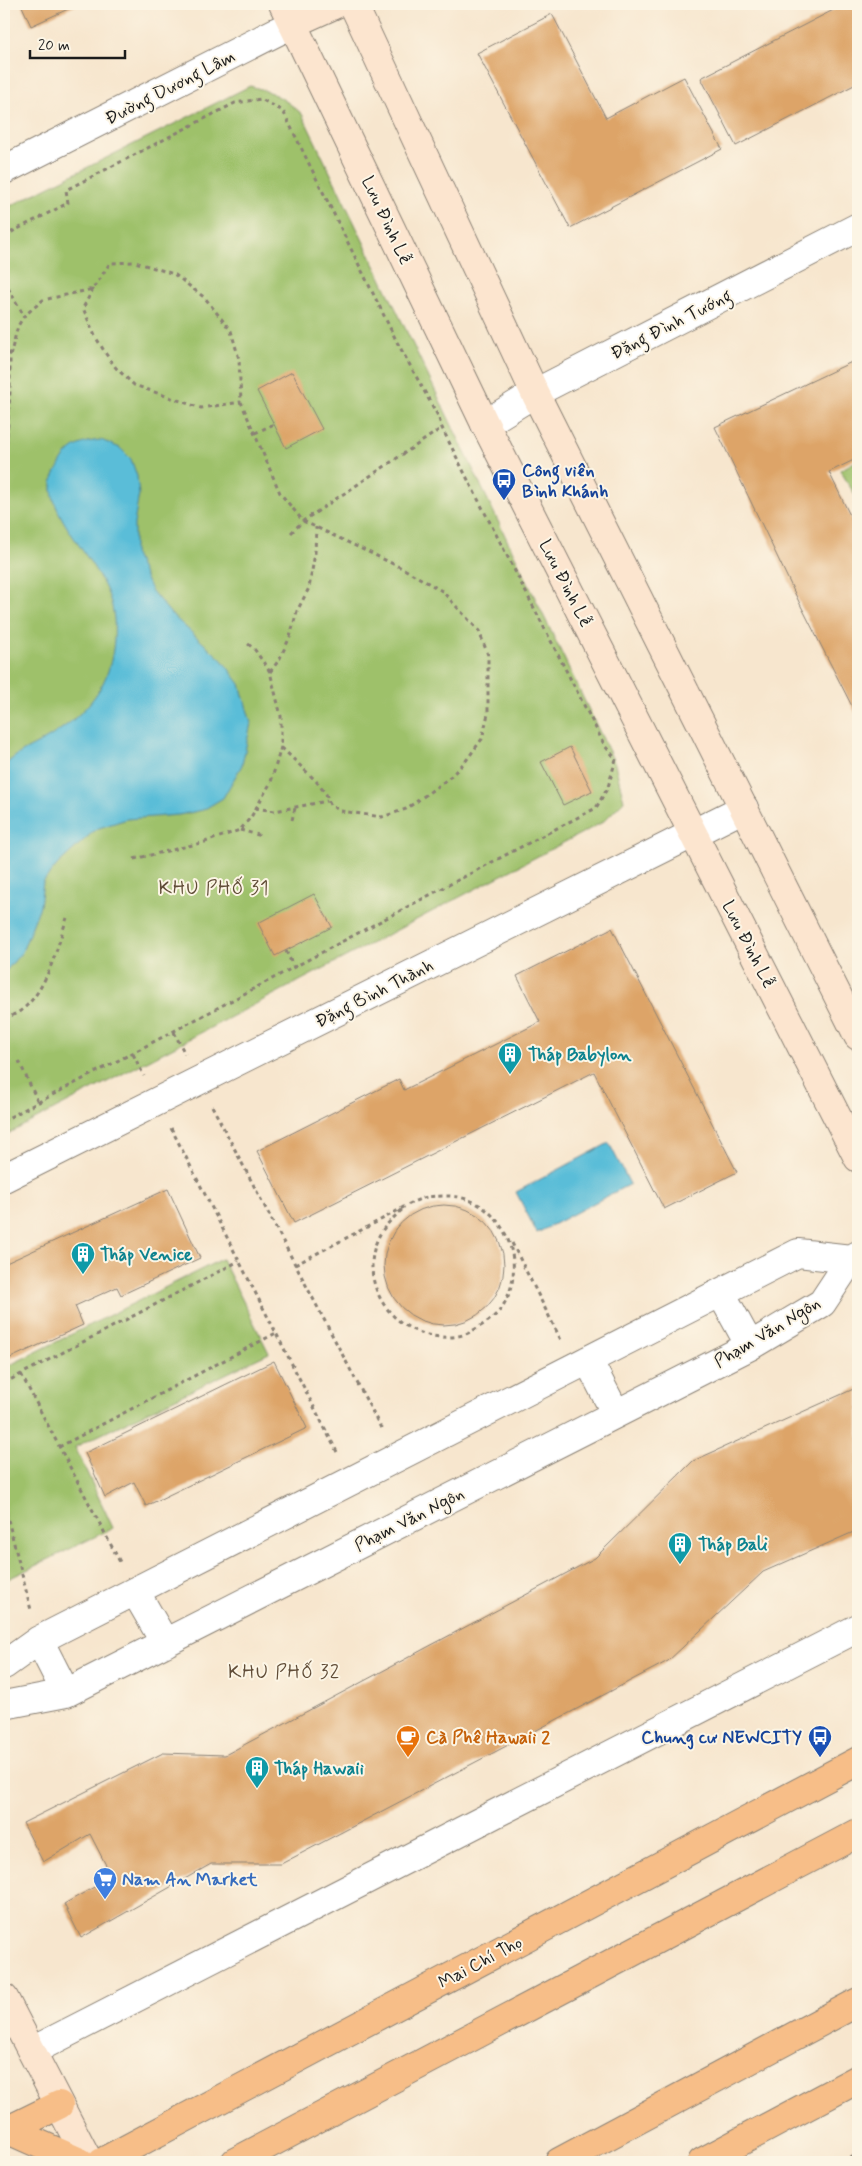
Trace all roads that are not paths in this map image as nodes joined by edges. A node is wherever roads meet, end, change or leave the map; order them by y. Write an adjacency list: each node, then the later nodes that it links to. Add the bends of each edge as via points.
1 (336, 4): 3 (street, Đường Dương Lâm)
2 (353, 4): 6 (street)
3 (288, 14): 4 (street, Đường Dương Lâm); 7 (street, Lưu Đình Lễ)
4 (4, 170)
5 (858, 227): 6 (street, Đặng Đình Tướng)
6 (535, 393): 7 (street, Đặng Đình Tướng); 8 (street)
7 (485, 424): 9 (street, Lưu Đình Lễ)
8 (744, 808): 9 (street, Đặng Bình Thành); 10 (street)
9 (694, 832): 11 (street, Lưu Đình Lễ); 12 (street, Đặng Bình Thành)
10 (858, 1036)
11 (858, 1158)
12 (4, 1178)
13 (855, 1257): 14 (street, Phạm Văn Ngôn, via 798,1254); 15 (street, Phạm Văn Ngôn, via 822,1303)
14 (721, 1293): 15 (street); 16 (street, Phạm Văn Ngôn)
15 (750, 1346): 17 (street, Phạm Văn Ngôn)
16 (582, 1364): 17 (street); 18 (street, Phạm Văn Ngôn)
17 (616, 1414): 21 (street, Phạm Văn Ngôn)
18 (135, 1591): 20 (street, Phạm Văn Ngôn); 21 (street)
19 (858, 1628): 29 (street)
20 (39, 1640): 22 (street, Phạm Văn Ngôn); 23 (street)
21 (165, 1643): 23 (street, Phạm Văn Ngôn)
22 (4, 1665)
23 (66, 1692): 24 (street, Phạm Văn Ngôn)
24 (4, 1705)
25 (858, 1761): 35 (main road, Mai Chí Thọ)
26 (858, 1832): 36 (main road)
27 (4, 1998): 29 (street)
28 (858, 2002): 37 (main road)
29 (32, 2051): 31 (street)
30 (858, 2079): 38 (main road)
31 (59, 2105): 32 (main road); 34 (street)
32 (6, 2131): 33 (main road)
33 (80, 2162)
34 (89, 2162)
35 (102, 2162)
36 (236, 2162)
37 (558, 2162)
38 (702, 2162)

